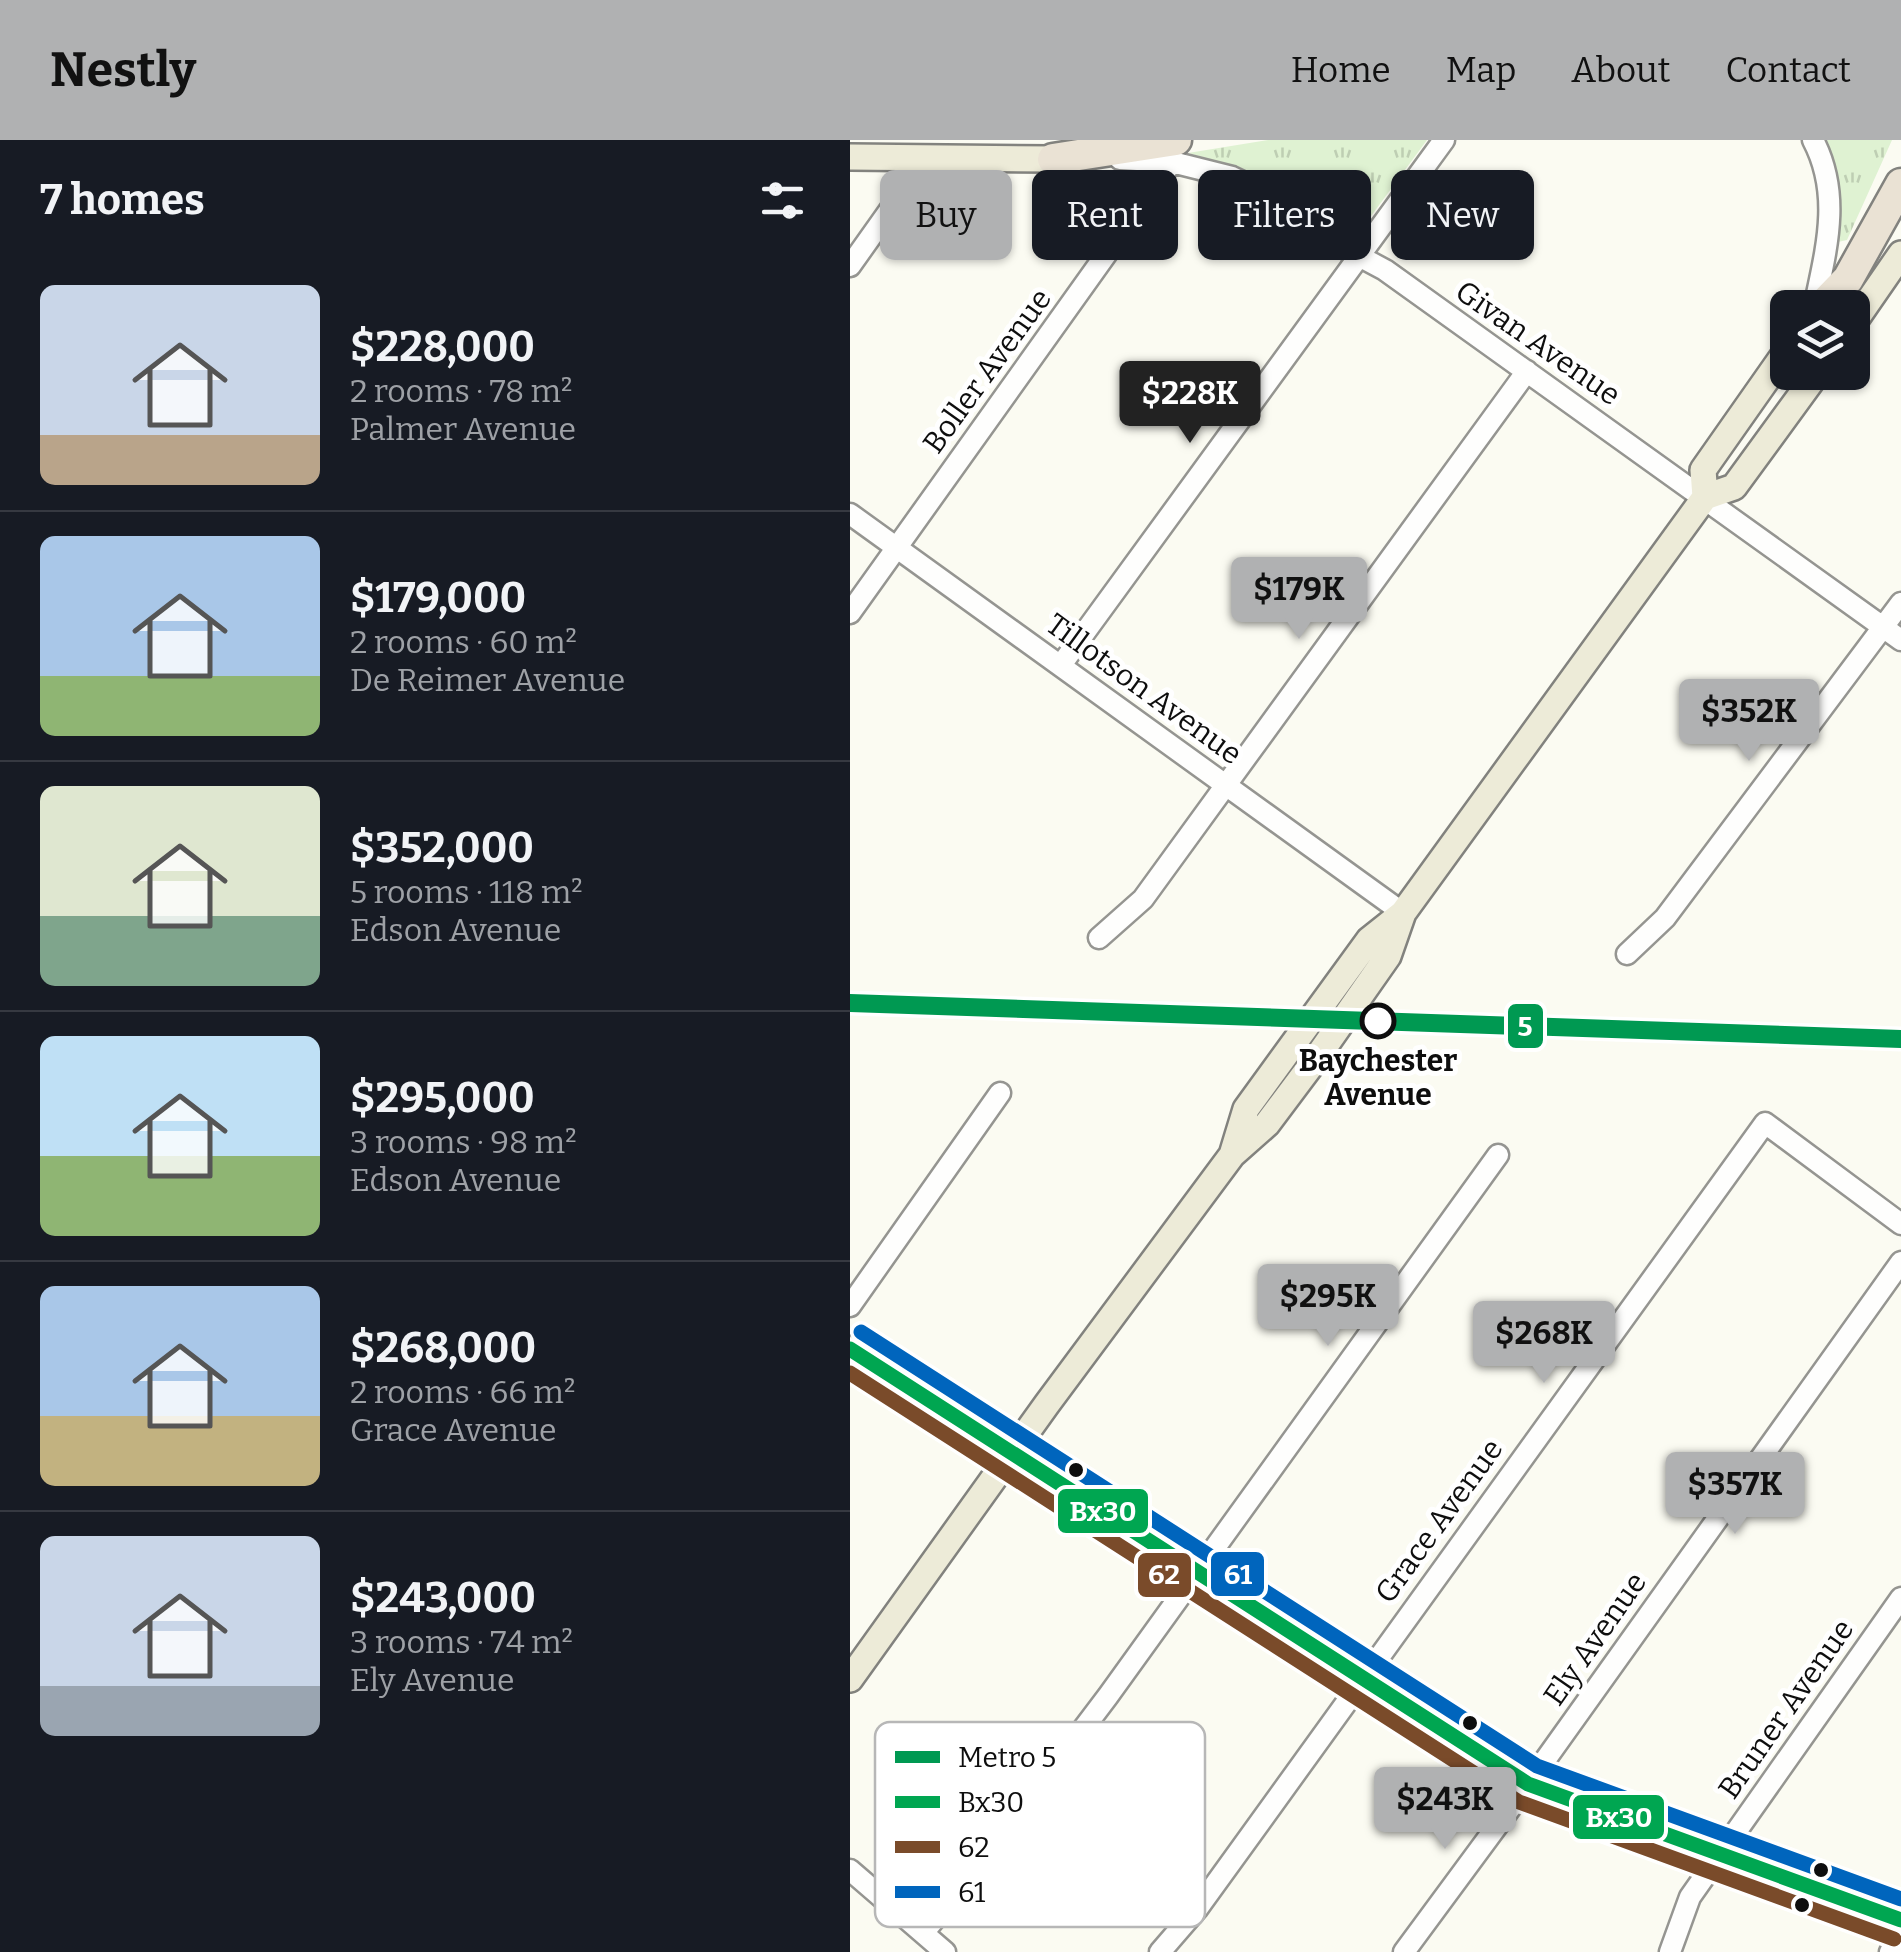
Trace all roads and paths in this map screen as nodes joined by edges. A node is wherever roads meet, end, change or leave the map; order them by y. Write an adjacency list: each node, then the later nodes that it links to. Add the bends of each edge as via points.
1 (1444, 140): 9 (street)
2 (1813, 140): 14 (street, via 1830,189)
3 (1174, 151): 6 (highway); 7 (street, Givan Avenue); 22 (street, Boller Avenue)
4 (850, 157): 5 (main road)
5 (926, 159): 6 (main road); 13 (street)
6 (1053, 159)
7 (1216, 170)
8 (1901, 184): 15 (highway)
9 (1371, 240)
10 (1901, 254): 16 (main road)
11 (1356, 260): 27 (street)
12 (1367, 260): 17 (street, Givan Avenue)
13 (850, 266)
14 (1820, 290)
15 (1837, 290)
16 (1870, 298)
17 (1526, 371): 20 (street, Givan Avenue); 28 (street)
18 (1770, 375): 20 (main road, via 1703,470)
19 (1805, 390): 20 (main road, via 1734,487)
20 (1705, 497): 25 (street, Givan Avenue); 29 (main road)
21 (850, 514): 22 (street, Tillotson Avenue)
22 (898, 548): 24 (street, Boller Avenue); 27 (street, Tillotson Avenue)
23 (1901, 603): 25 (street)
24 (850, 614)
25 (1882, 626): 26 (street, Givan Avenue); 31 (street, via 1666,918)
26 (1901, 640)
27 (1061, 665): 28 (street, Tillotson Avenue)
28 (1226, 784): 29 (street, Tillotson Avenue); 30 (street, via 1144,899)
29 (1402, 913): 38 (main road, via 1388,956 1318,1056 1268,1124 1232,1154)
30 (1099, 938)
31 (1628, 954)
32 (1000, 1093): 36 (street)
33 (1498, 1155): 39 (street)
34 (1901, 1224): 41 (street, Grace Avenue, via 1765,1123)
35 (1901, 1262): 44 (street, Ely Avenue)
36 (850, 1306)
37 (850, 1349): 38 (main road)
38 (1013, 1451): 39 (main road); 42 (main road)
39 (1198, 1572): 41 (main road); 43 (street)
40 (1901, 1598): 45 (street, Bruner Avenue)
41 (1364, 1678): 44 (main road); 48 (street, Grace Avenue)
42 (850, 1679)
43 (1087, 1722)
44 (1528, 1784): 45 (main road); 57 (street, Ely Avenue)
45 (1719, 1856): 49 (main road); 58 (street, Bruner Avenue, via 1690,1897)
46 (850, 1870): 47 (street)
47 (875, 1892)
48 (1205, 1898)
49 (1901, 1920)
50 (916, 1927): 54 (street)
51 (928, 1927): 54 (street)
52 (1182, 1927): 56 (street, Grace Avenue)
53 (1901, 1932): 59 (street)
54 (923, 1933): 55 (street)
55 (945, 1952)
56 (1160, 1952)
57 (1404, 1952)
58 (1670, 1952)
59 (1890, 1952)

